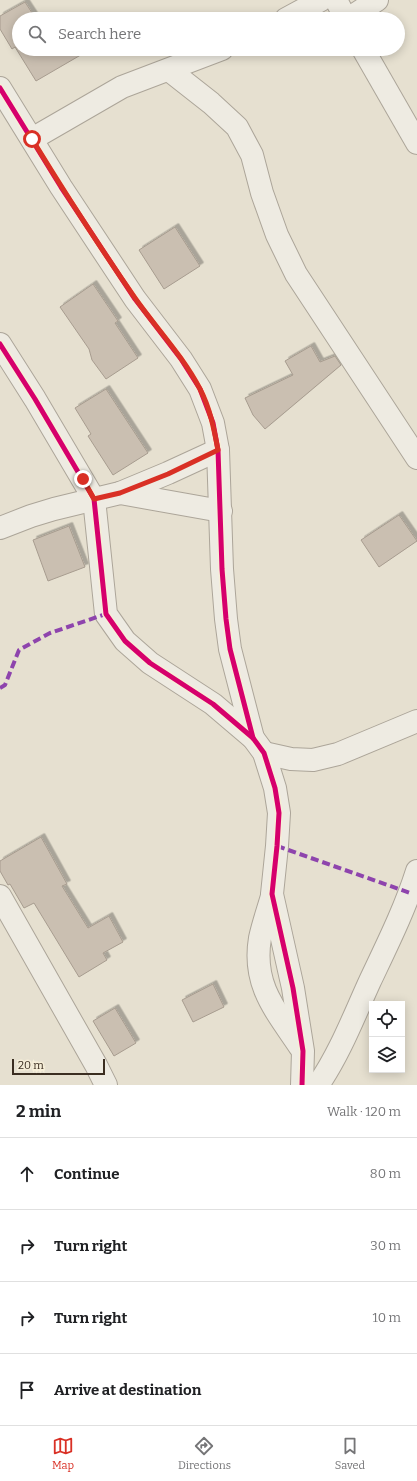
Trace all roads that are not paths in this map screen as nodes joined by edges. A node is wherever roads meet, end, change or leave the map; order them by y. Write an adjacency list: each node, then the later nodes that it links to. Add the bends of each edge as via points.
1 (321, 0): 4 (street)
2 (336, 0): 5 (street)
3 (377, 0): 6 (street)
4 (299, 12)
5 (343, 12)
6 (358, 12)
7 (204, 56): 9 (street)
8 (367, 56): 12 (street)
9 (169, 70): 11 (street, via 122,87); 15 (street, via 211,103 236,127 252,154 277,235 296,274)
10 (0, 88): 11 (street)
11 (32, 139): 14 (street, via 135,299 181,358 200,389 213,423)
12 (417, 143)
13 (0, 344): 17 (street)
14 (218, 450): 16 (street); 18 (street)
15 (417, 458)
16 (120, 493): 17 (street); 18 (street)
17 (94, 499): 19 (street, via 31,516); 21 (street, via 106,614 125,642 150,663 213,704)
18 (220, 511): 21 (street, via 222,569 230,649)
19 (0, 528)
20 (417, 721): 21 (street, via 338,754 313,760 291,759)
21 (258, 746): 23 (street, via 275,788 279,813)
22 (417, 871): 28 (street, via 410,893 343,1039)
23 (272, 894): 25 (street, via 293,988); 25 (street, via 260,938 258,967 263,988 274,1009)
24 (0, 896): 26 (street)
25 (303, 1051): 27 (street)
26 (106, 1085)
27 (302, 1085)
28 (318, 1085)

